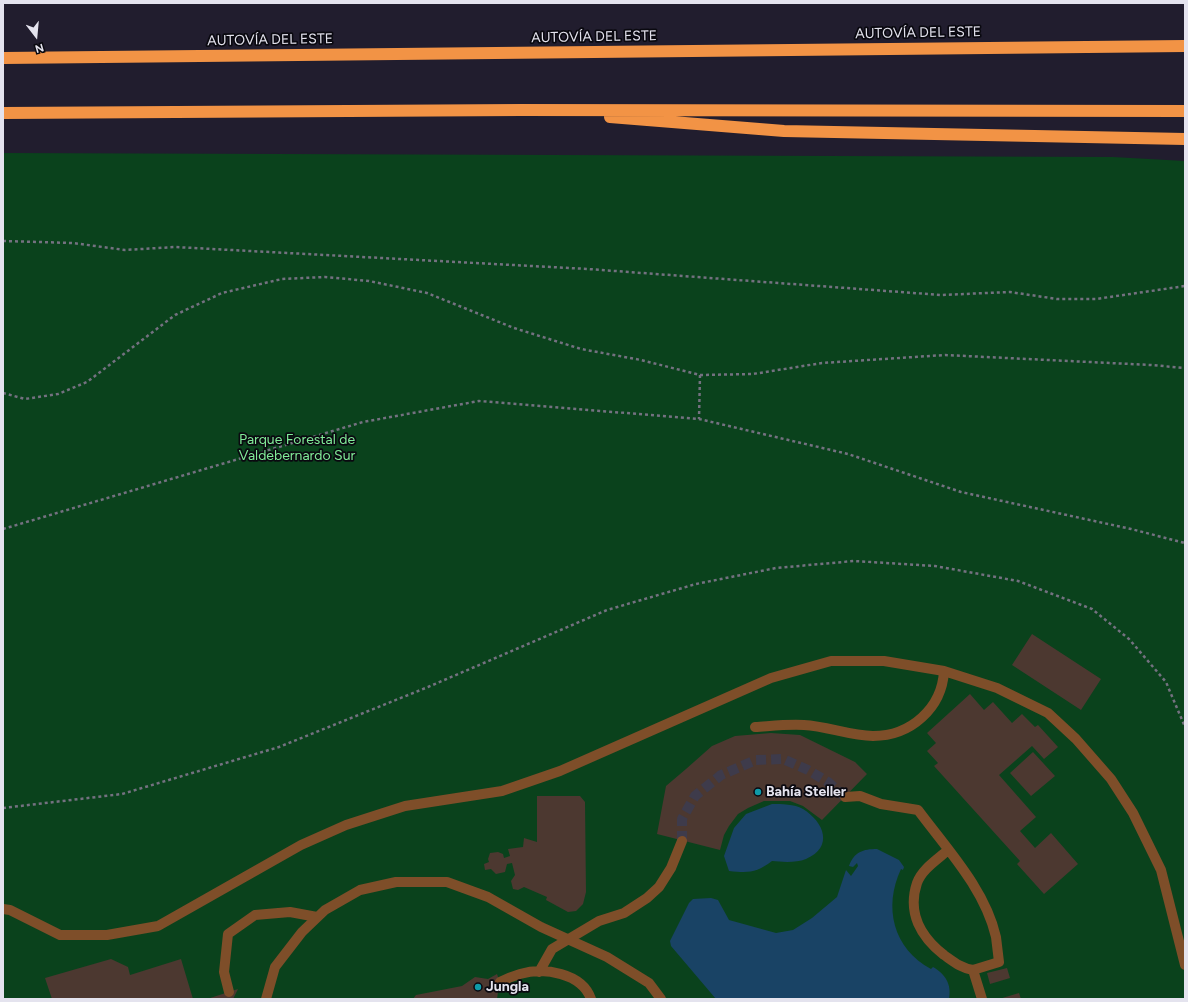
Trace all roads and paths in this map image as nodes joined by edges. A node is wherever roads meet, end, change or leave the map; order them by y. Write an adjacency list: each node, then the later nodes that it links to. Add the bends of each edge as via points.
1 (1185, 46): 2 (highway, AUTOVÍA DEL ESTE)
2 (3, 58)
3 (522, 110): 4 (highway); 5 (highway); 6 (highway, via 784,131)
4 (1185, 111)
5 (3, 113)
6 (1185, 139)
7 (3, 241): 8 (path, via 74,243 125,250 175,247 588,269 941,295 1010,292 1057,299 1096,299)
8 (1185, 286)
9 (1185, 368): 10 (path, via 945,356 822,363 753,374)
10 (700, 375): 11 (path, via 641,360 580,349 514,328 427,293 369,281 325,277 282,279 222,293 175,315 87,382 58,394 25,399); 12 (path)
11 (3, 393)
12 (699, 419): 13 (path, via 479,401 363,422); 14 (path, via 848,454 961,492 1131,529)
13 (3, 529)
14 (1185, 544)
15 (944, 671): 16 (street, via 943,683 933,708 914,724 895,732 874,736 804,725); 22 (street, via 884,661 831,661 771,678 560,772 502,791 405,806 346,824 301,845 158,926 107,935 60,935); 25 (street, via 997,688 1048,713 1076,739 1111,779 1133,813 1161,870)
16 (755, 726)
17 (1185, 727): 19 (path, via 1166,682 1129,639 1092,609 1018,581 935,566 854,561 776,568 696,584 607,610 279,747 122,794)
18 (845, 797): 21 (street, via 860,796 881,804 918,810)
19 (3, 808)
20 (682, 841): 24 (street, via 671,868 647,898 624,913 599,921)
21 (948, 850): 26 (street, via 982,901 996,936 999,962); 26 (street, via 925,870 917,882 914,911 921,931 938,950 964,968)
22 (3, 909)
23 (317, 917): 24 (street, via 360,890 396,882 447,882 488,897 541,927); 29 (street, via 290,912 255,915 228,934 224,972); 30 (street, via 275,967)
24 (568, 938): 27 (street, via 552,948); 32 (street, via 607,957 649,983)
25 (1185, 965)
26 (973, 970): 33 (street)
27 (539, 972): 28 (street, via 521,973); 31 (street, via 572,978 587,989)
28 (500, 982)
29 (229, 992)
30 (266, 999)
31 (590, 999)
32 (661, 999)
33 (982, 999)

